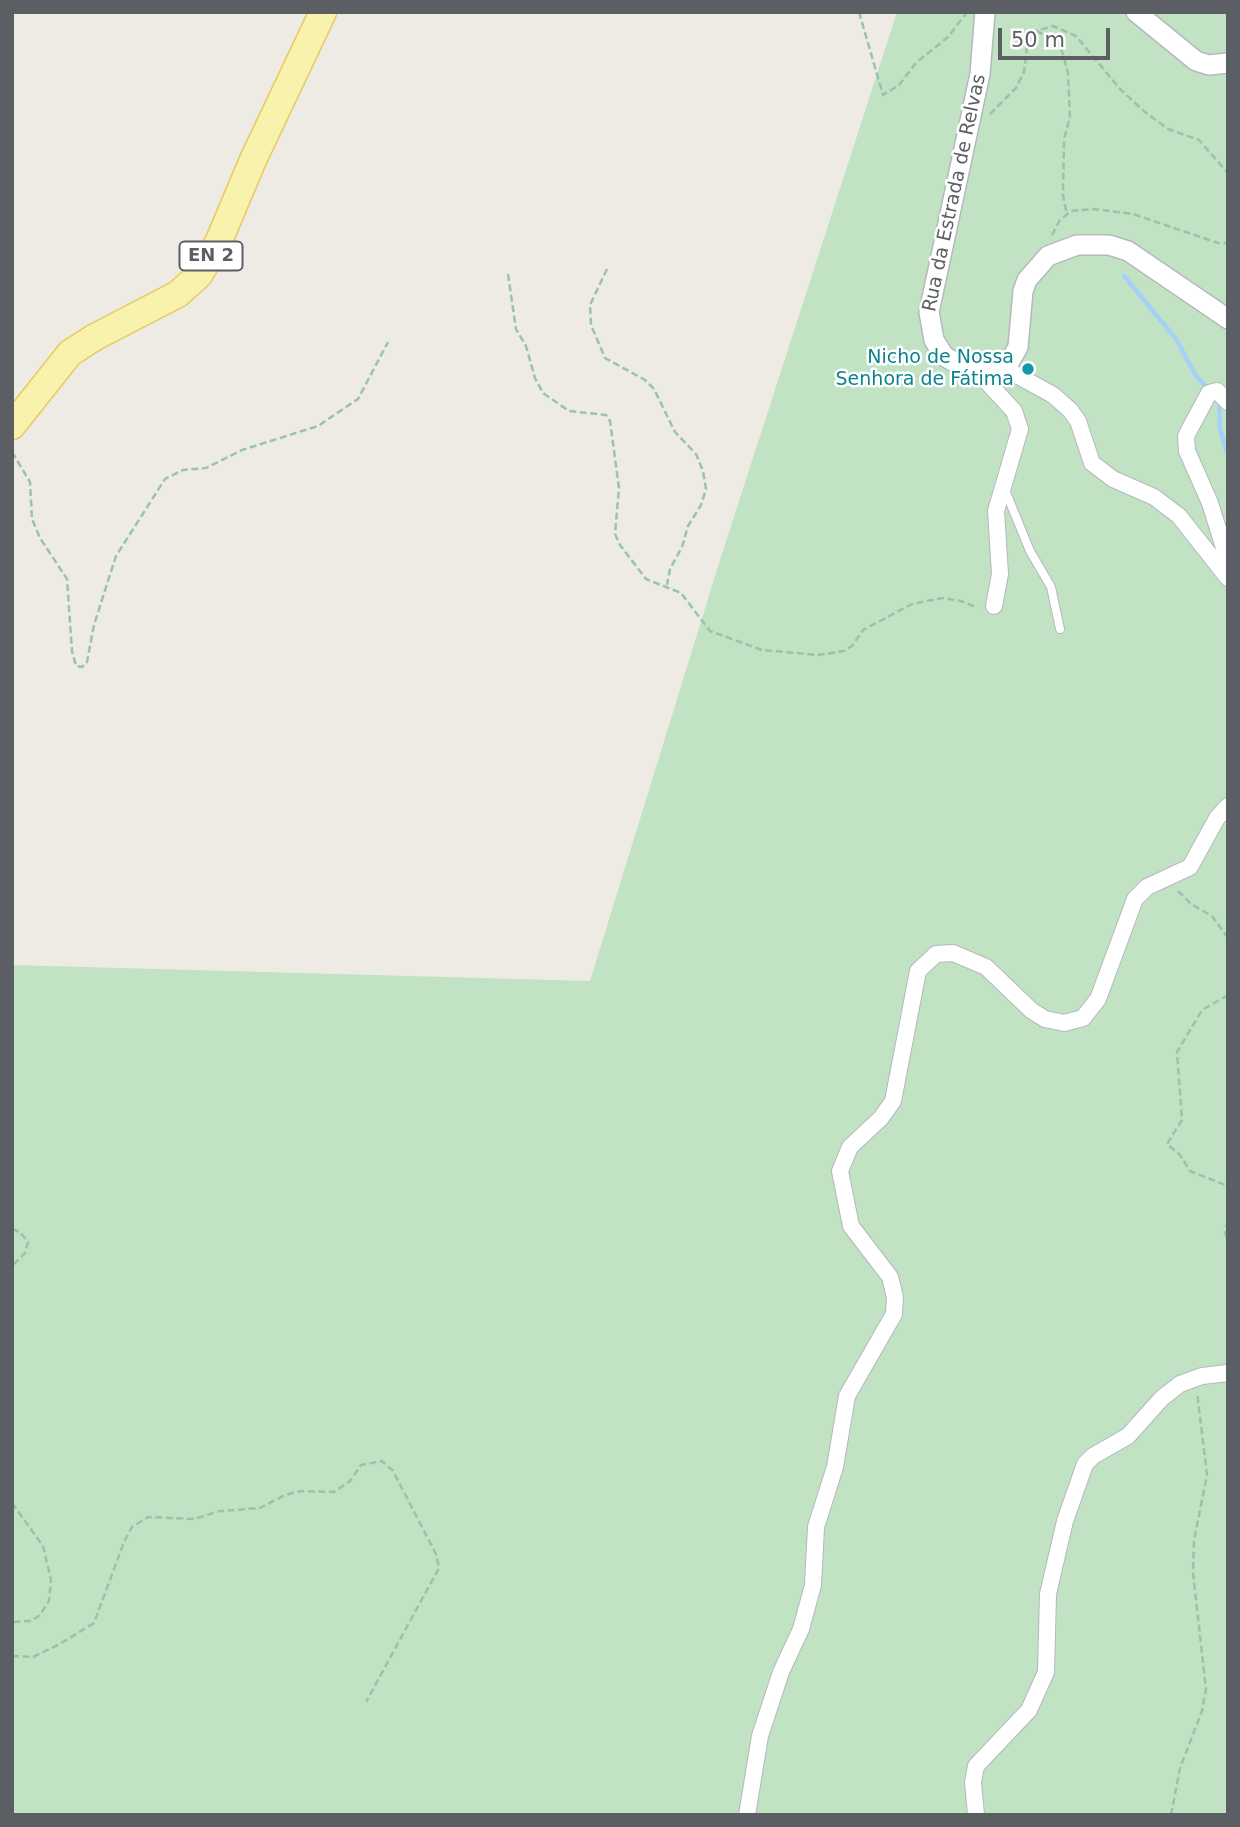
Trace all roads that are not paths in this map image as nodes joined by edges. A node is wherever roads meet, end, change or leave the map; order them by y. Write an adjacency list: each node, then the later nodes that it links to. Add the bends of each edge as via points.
1 (323, 12): 9 (main road, EN 2, via 218,243 199,275 178,294 73,351)
2 (985, 12): 7 (street, Rua da Estrada de Relvas, via 980,74 929,321 944,356)
3 (1136, 12): 4 (street, via 1196,61)
4 (1228, 63)
5 (1228, 318): 6 (street, via 1119,247 1077,245 1048,256 1025,285 1018,347)
6 (1002, 367): 7 (street); 12 (street, via 1070,410 1094,465 1179,516)
7 (982, 371): 10 (street, via 1014,411 1020,429)
8 (1228, 402): 11 (street, via 1217,391 1209,393 1186,434 1187,451)
9 (12, 426)
10 (1004, 486): 13 (street, via 996,514 1000,574); 14 (lane, via 1030,551 1051,587)
11 (1228, 561)
12 (1228, 578)
13 (994, 606)
14 (1060, 629)
15 (1228, 806): 17 (street, via 1192,864 1147,887 1135,899 1098,999 1077,1021 1060,1023 1038,1016 988,969 953,953 930,958 917,974 894,1097 884,1116 850,1147 840,1171 851,1226 891,1280 894,1314 846,1400 835,1467 817,1527 811,1592 760,1736)
16 (1228, 1373): 18 (street, via 1194,1378 1173,1388 1131,1434 1084,1467 1048,1594 1046,1672 1030,1710 976,1766 972,1782)
17 (747, 1815)
18 (976, 1815)

